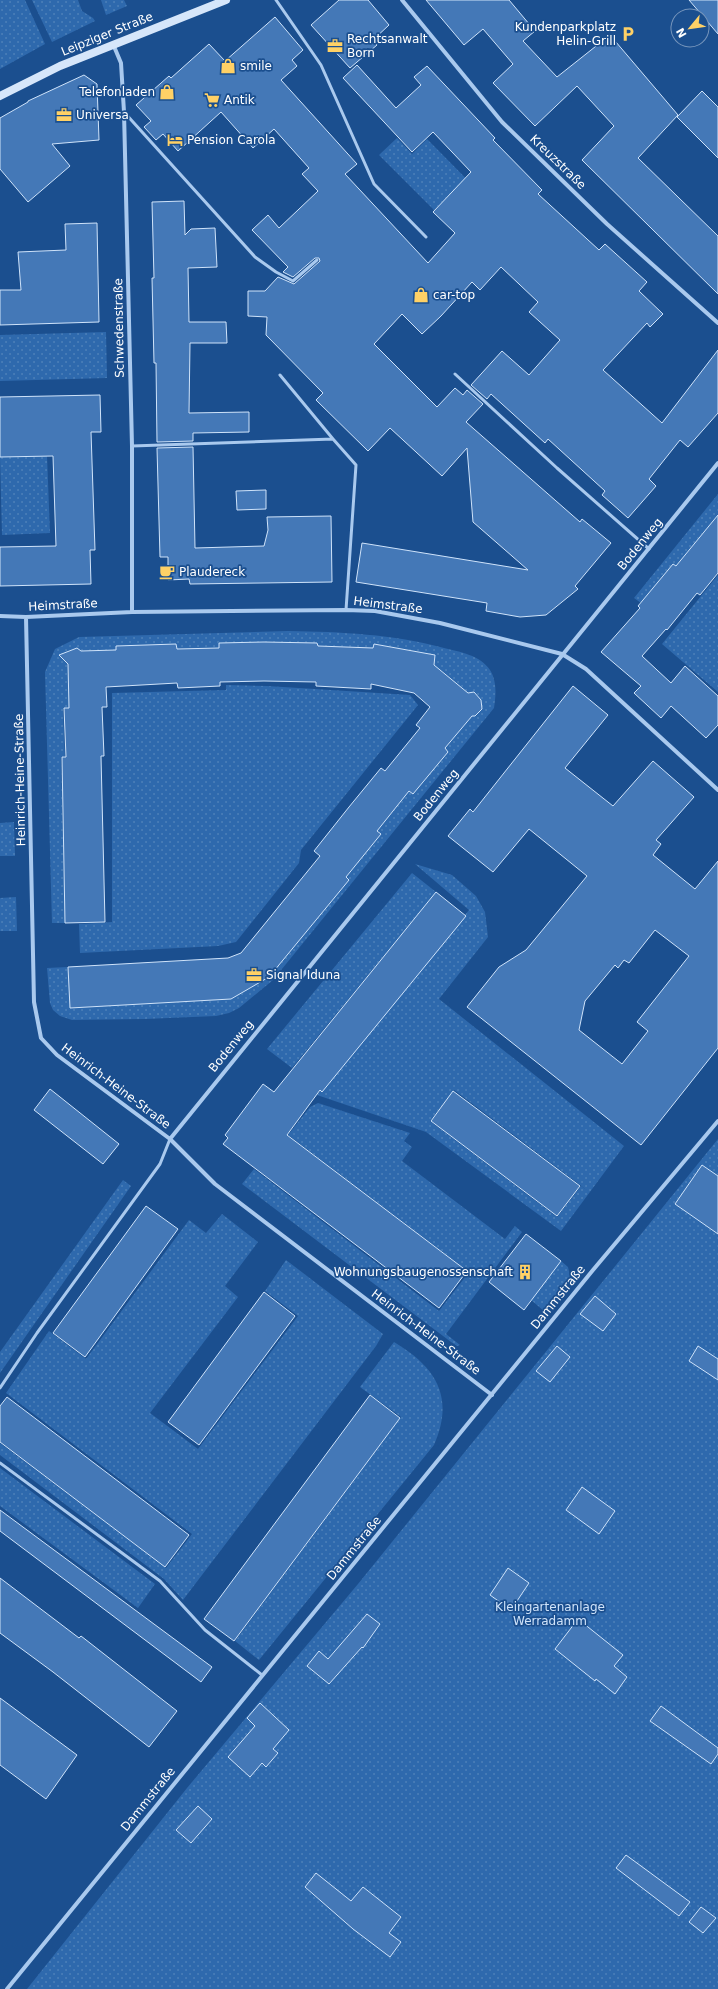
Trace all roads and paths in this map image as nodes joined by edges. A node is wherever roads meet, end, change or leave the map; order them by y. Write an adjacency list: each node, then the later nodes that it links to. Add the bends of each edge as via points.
1 (226, 0): 4 (main road, Leipziger Straße)
2 (276, 0): 7 (lane, via 321,66 374,184)
3 (402, 0): 9 (street, Kreuzstraße, via 502,122 607,224)
4 (113, 44): 5 (main road, Leipziger Straße, via 60,66); 6 (street, Schwedenstraße, via 121,63)
5 (0, 96)
6 (124, 112): 8 (lane, via 254,257 293,281); 13 (street, Schwedenstraße)
7 (426, 237)
8 (317, 260)
9 (718, 323)
10 (455, 374): 15 (lane)
11 (280, 375): 12 (lane)
12 (333, 439): 13 (lane); 16 (lane, via 356,465)
13 (132, 446): 17 (street, Schwedenstraße)
14 (718, 464): 15 (street, Bodenweg)
15 (649, 549): 20 (street, Bodenweg)
16 (346, 610): 17 (street, Heimstraße); 20 (street, Heimstraße, via 375,611 440,623)
17 (132, 612): 19 (street, Heimstraße)
18 (0, 616): 19 (street, Heimstraße)
19 (26, 617): 23 (street, Heinrich-Heine-Straße, via 34,1002 41,1038 57,1055)
20 (562, 654): 21 (street, Heimstraße, via 586,669); 23 (street, Bodenweg)
21 (718, 790)
22 (718, 1121): 25 (street, Dammstraße)
23 (170, 1139): 24 (lane, via 160,1164); 25 (street, Heinrich-Heine-Straße, via 215,1184)
24 (0, 1388)
25 (492, 1395): 27 (street, Dammstraße)
26 (0, 1463): 27 (lane, via 160,1581 205,1630)
27 (262, 1675): 28 (street, Dammstraße)
28 (7, 1989)

